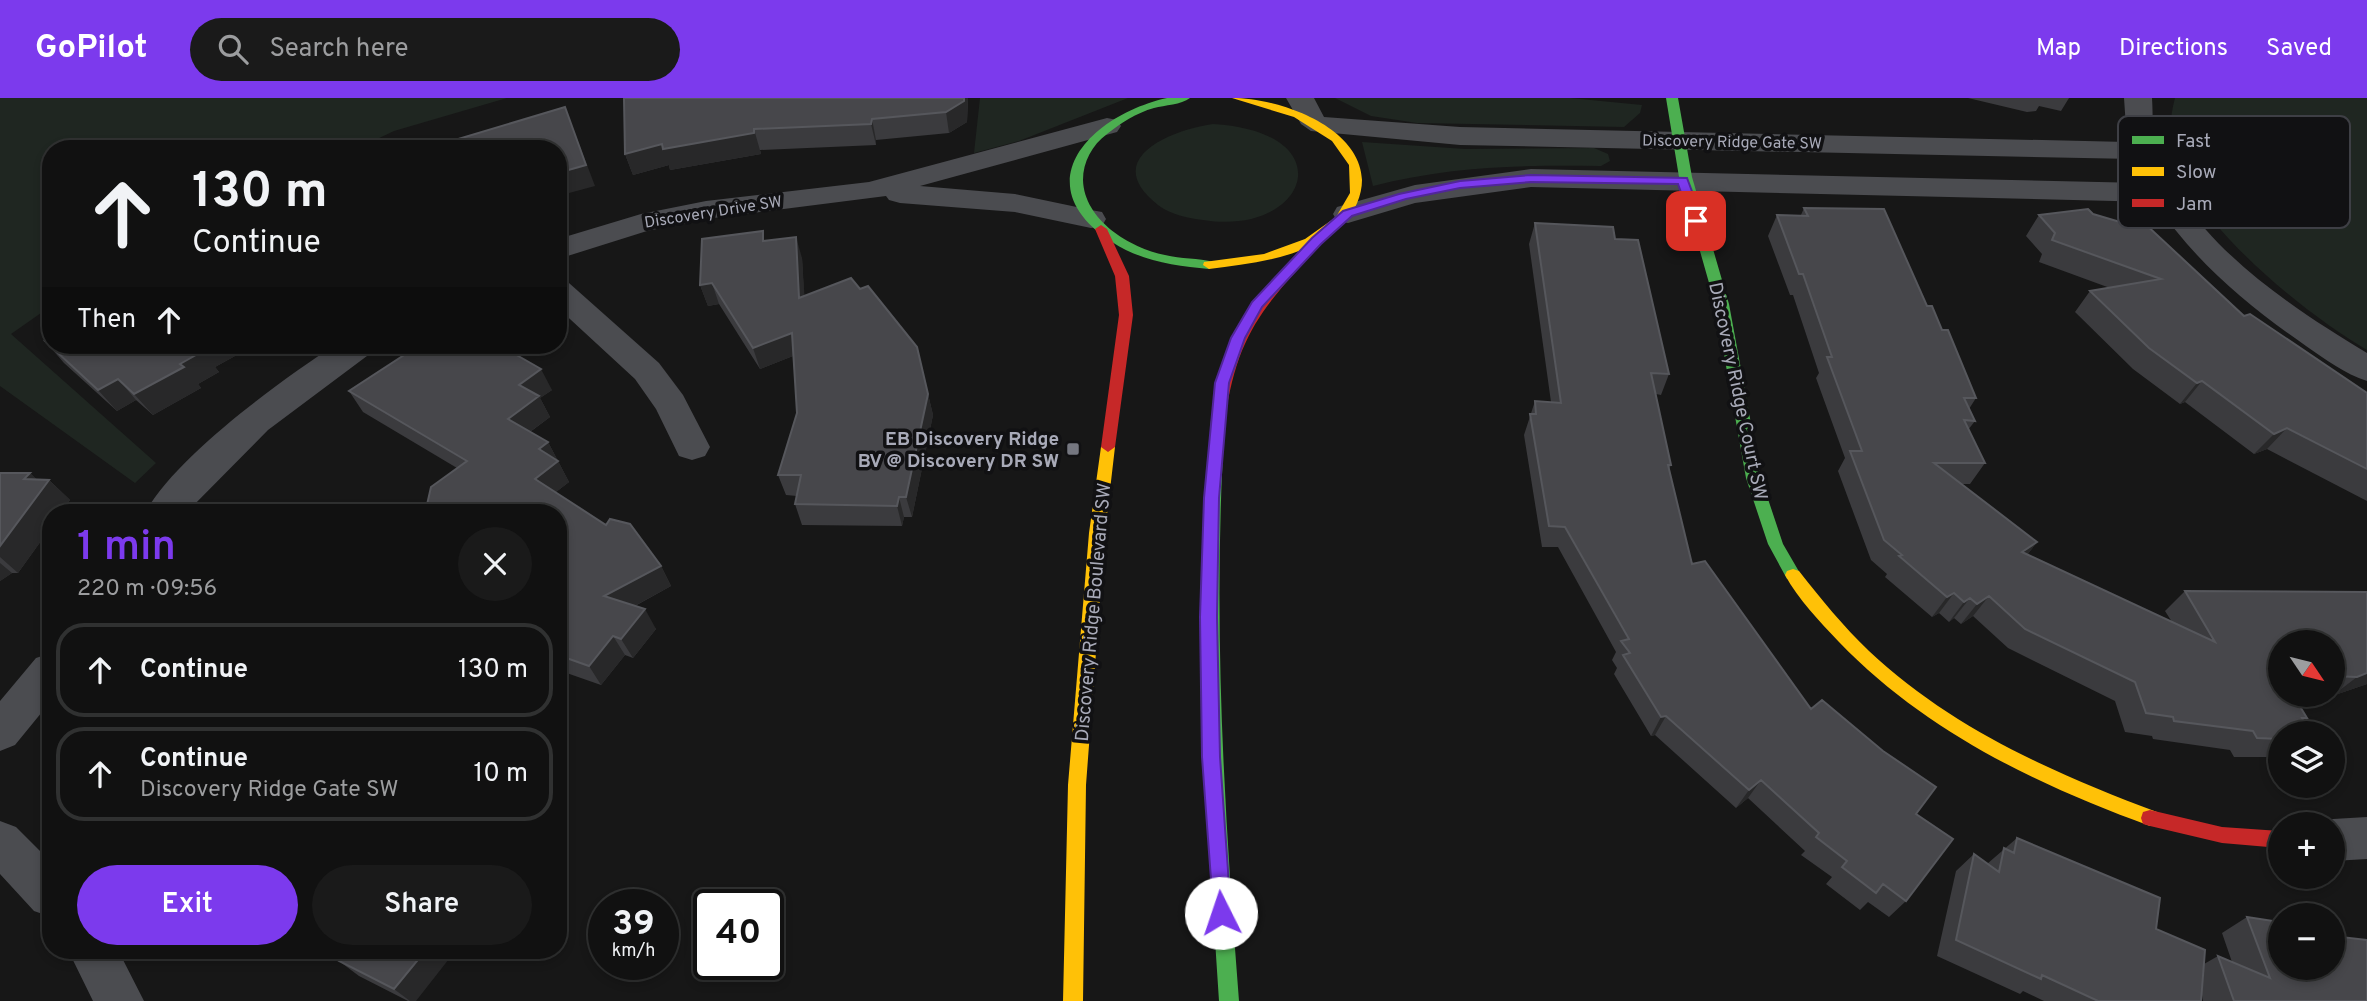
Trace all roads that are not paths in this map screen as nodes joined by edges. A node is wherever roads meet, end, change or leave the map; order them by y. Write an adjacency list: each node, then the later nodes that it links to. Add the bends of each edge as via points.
1 (1184, 98): 5 (street, Discovery Ridge Boulevard SW)
2 (1238, 98): 6 (street)
3 (1672, 98): 9 (street, Discovery Ridge Court SW)
4 (2138, 98): 7 (street)
5 (1153, 103): 8 (street, Discovery Ridge Boulevard SW)
6 (1311, 114): 9 (street, Discovery Ridge Gate SW, via 1460,136); 14 (street, via 1352,157 1356,195)
7 (2142, 116)
8 (1107, 126): 13 (street, Discovery Drive SW); 15 (street, Discovery Ridge Boulevard SW, via 1082,153 1076,170 1080,203)
9 (1674, 140): 10 (street, Discovery Ridge Gate SW); 12 (street, Discovery Ridge Court SW)
10 (2118, 171)
11 (2118, 174): 12 (street)
12 (1683, 181): 14 (street, via 1531,178 1404,196); 27 (street, Discovery Ridge Court SW, via 1711,261 1731,341 1755,486 1779,552 1822,612 1905,691 1970,737 2042,775 2121,808 2191,829)
13 (870, 191): 15 (street, Discovery Drive SW, via 1015,203); 18 (street, Discovery Drive SW, via 706,210 640,223)
14 (1348, 214): 17 (street)
15 (1096, 224): 17 (street, via 1124,244 1154,256 1198,264 1256,262); 33 (street, Discovery Ridge Boulevard SW, via 1122,276 1126,314 1097,533 1077,786)
16 (2194, 228): 21 (street, via 2244,281 2296,323)
17 (1317, 241): 34 (street, via 1257,305 1238,338 1222,383 1211,498 1208,617 1211,757)
18 (567, 246)
19 (567, 298): 22 (street, via 647,371 671,404)
20 (345, 354): 23 (street, via 243,431)
21 (2367, 369)
22 (692, 447)
23 (172, 504)
24 (42, 681): 25 (street)
25 (0, 732)
26 (2367, 838): 28 (street)
27 (2268, 839)
28 (2345, 839)
29 (0, 842): 30 (street)
30 (42, 886)
31 (97, 959): 32 (street)
32 (118, 1001)
33 (1073, 1001)
34 (1229, 1001)

